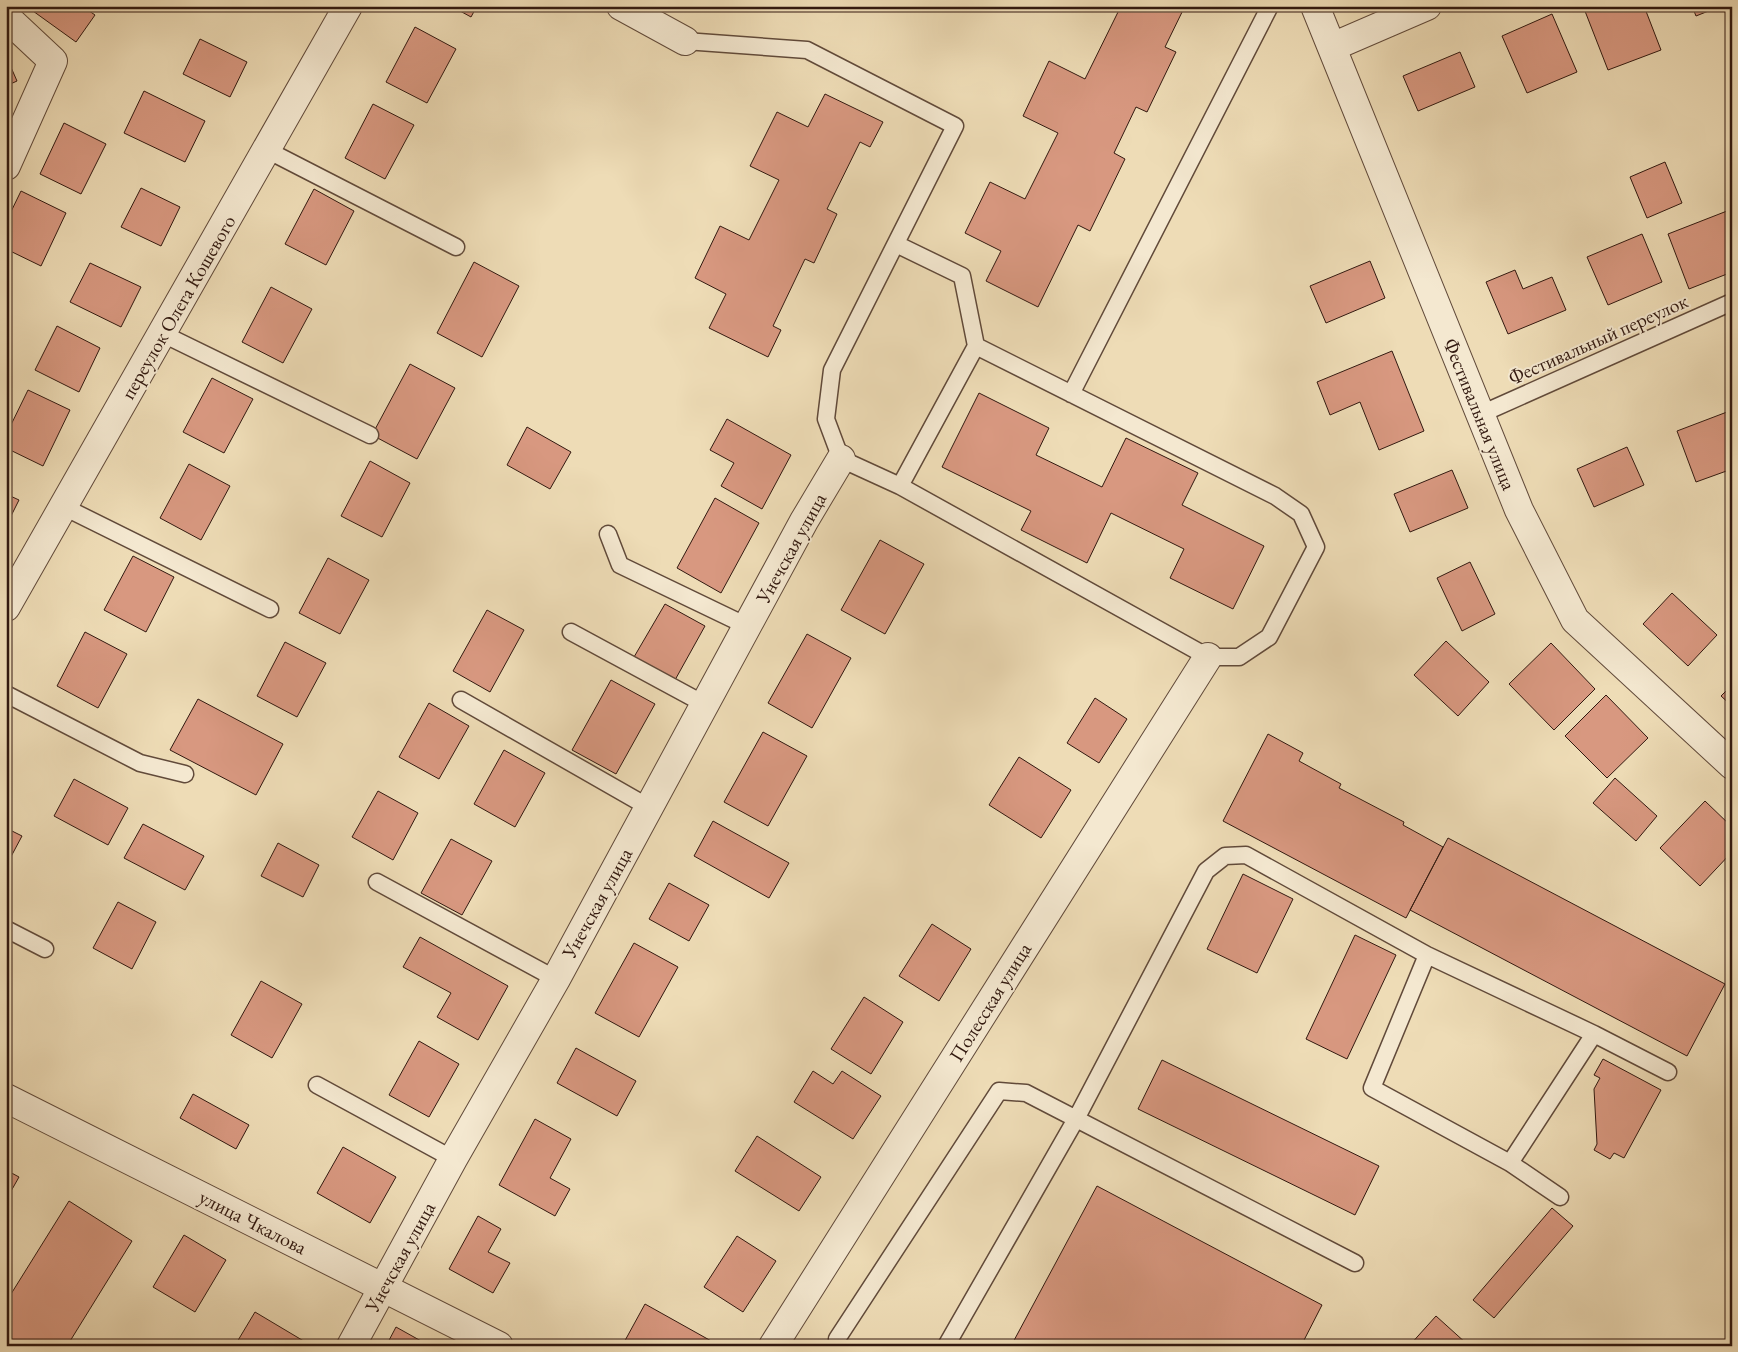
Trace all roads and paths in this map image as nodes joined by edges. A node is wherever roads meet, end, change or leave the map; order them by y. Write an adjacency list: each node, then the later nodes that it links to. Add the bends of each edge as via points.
1 (348, 6): 9 (street, переулок Олега Кошевого)
2 (621, 6): 7 (street)
3 (1270, 6): 16 (lane)
4 (1315, 6): 8 (street, Фестивальная улица)
5 (1427, 6): 8 (street)
6 (6, 17): 10 (street, via 53,61)
7 (685, 41): 11 (lane, via 807,50 955,126)
8 (1332, 47): 17 (street, Фестивальная улица)
9 (267, 150): 12 (lane); 14 (street, переулок Олега Кошевого)
10 (6, 166)
11 (896, 244): 15 (lane, via 962,276); 19 (lane, via 832,370 826,418)
12 (456, 247)
13 (1732, 302): 17 (lane, Фестивальный переулок)
14 (163, 334): 18 (lane); 21 (street, переулок Олега Кошевого)
15 (976, 346): 16 (lane); 20 (lane)
16 (1071, 394): 27 (lane, via 1275,496 1301,514 1316,547 1269,636 1239,657)
17 (1481, 414): 31 (street, Фестивальная улица, via 1519,510 1575,620)
18 (370, 435)
19 (842, 459): 20 (lane); 25 (street, Унечская улица)
20 (900, 486): 27 (lane)
21 (64, 507): 23 (street, переулок Олега Кошевого); 24 (lane)
22 (608, 534): 25 (lane, via 620,565)
23 (6, 607)
24 (270, 609)
25 (747, 626): 30 (street, Унечская улица)
26 (571, 632): 30 (lane)
27 (1208, 657): 51 (street, Полесская улица)
28 (6, 694): 32 (lane, via 140,763)
29 (461, 700): 33 (lane)
30 (706, 705): 33 (street, Унечская улица)
31 (1732, 765)
32 (185, 774)
33 (650, 808): 38 (street, Унечская улица)
34 (377, 882): 38 (lane)
35 (6, 929): 36 (lane)
36 (45, 949)
37 (1427, 955): 39 (lane); 43 (lane, via 1246,854 1225,856 1206,871); 45 (lane, via 1372,1088)
38 (556, 979): 44 (street, Унечская улица)
39 (1594, 1034): 40 (lane); 45 (lane)
40 (1668, 1072)
41 (317, 1085): 44 (lane)
42 (6, 1098): 48 (street, улица Чкалова)
43 (1076, 1119): 47 (lane); 52 (lane, via 1026,1093 999,1091 837,1339); 53 (lane)
44 (453, 1159): 48 (street, Унечская улица)
45 (1510, 1163): 46 (lane)
46 (1560, 1197)
47 (1354, 1262)
48 (383, 1287): 49 (street, Унечская улица); 50 (street, улица Чкалова)
49 (351, 1346)
50 (499, 1346)
51 (773, 1346)
52 (837, 1346)
53 (946, 1346)

